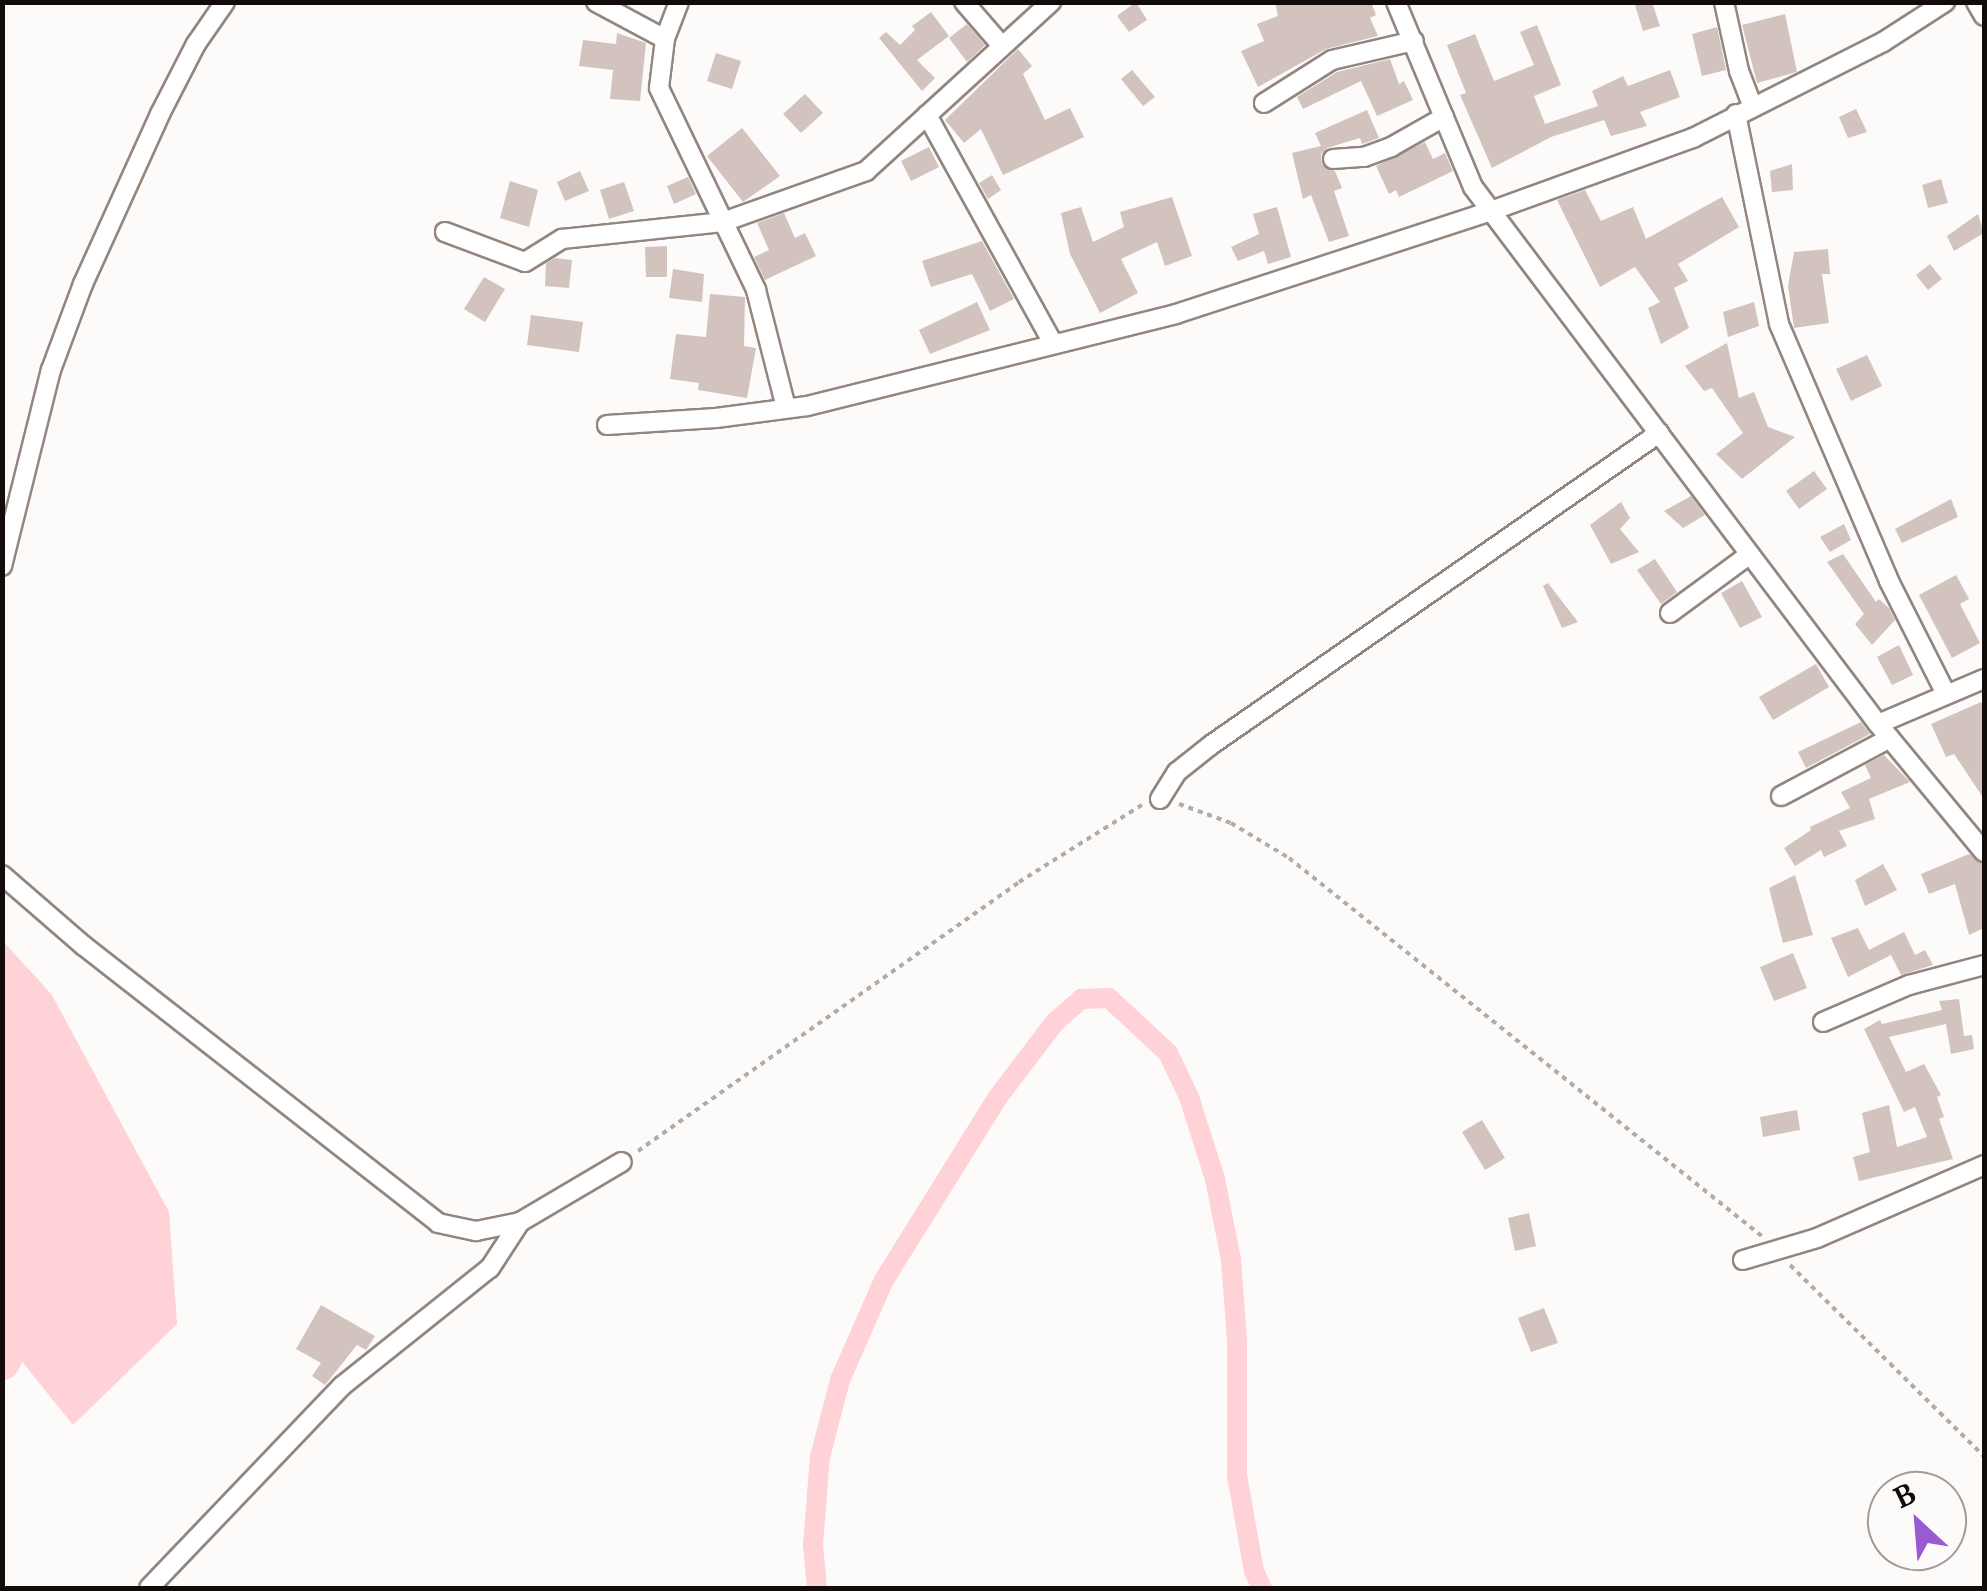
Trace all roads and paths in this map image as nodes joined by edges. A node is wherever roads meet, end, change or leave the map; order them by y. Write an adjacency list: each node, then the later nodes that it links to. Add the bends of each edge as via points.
1 (225, 2): 27 (street, via 160,114 83,284 52,370)
2 (596, 2): 11 (street)
3 (678, 2): 11 (street)
4 (964, 2): 13 (street)
5 (1051, 2): 13 (street)
6 (1396, 2): 12 (street)
7 (1724, 2): 15 (street)
8 (1945, 2): 15 (street, via 1883,42)
9 (1976, 2): 10 (street)
10 (1984, 16)
11 (664, 38): 20 (street, via 657,78 662,99)
12 (1414, 42): 14 (street, via 1332,60); 17 (street)
13 (1002, 46): 16 (street)
14 (1264, 103)
15 (1744, 109): 19 (street, via 1694,138); 30 (street, via 1779,324)
16 (926, 115): 20 (street, via 866,171); 22 (street)
17 (1444, 117): 18 (street, via 1364,157); 19 (street, via 1474,187)
18 (1333, 159)
19 (1492, 210): 22 (street, via 1176,314); 25 (street)
20 (723, 222): 21 (street, via 562,239 525,262); 23 (street, via 761,304)
21 (445, 232)
22 (1054, 343): 23 (street)
23 (786, 408): 24 (street)
24 (607, 425)
25 (1659, 433): 26 (street); 33 (street, via 1210,745 1178,772)
26 (1750, 554): 28 (street); 31 (street)
27 (2, 566)
28 (1670, 613)
29 (1984, 679): 30 (street)
30 (1946, 694): 31 (street)
31 (1884, 731): 32 (street); 34 (street)
32 (1781, 796)
33 (1160, 799): 38 (path, via 1088,834); 41 (path, via 1212,814 1288,858)
34 (1984, 852)
35 (2, 875): 40 (street, via 421,1213 462,1230)
36 (1984, 966): 37 (street, via 1910,985)
37 (1822, 1022)
38 (622, 1162): 40 (street)
39 (1984, 1165): 41 (street)
40 (520, 1222): 44 (street, via 490,1268 342,1386)
41 (1778, 1250): 42 (street); 43 (path)
42 (1744, 1260)
43 (1984, 1456)
44 (148, 1588)

